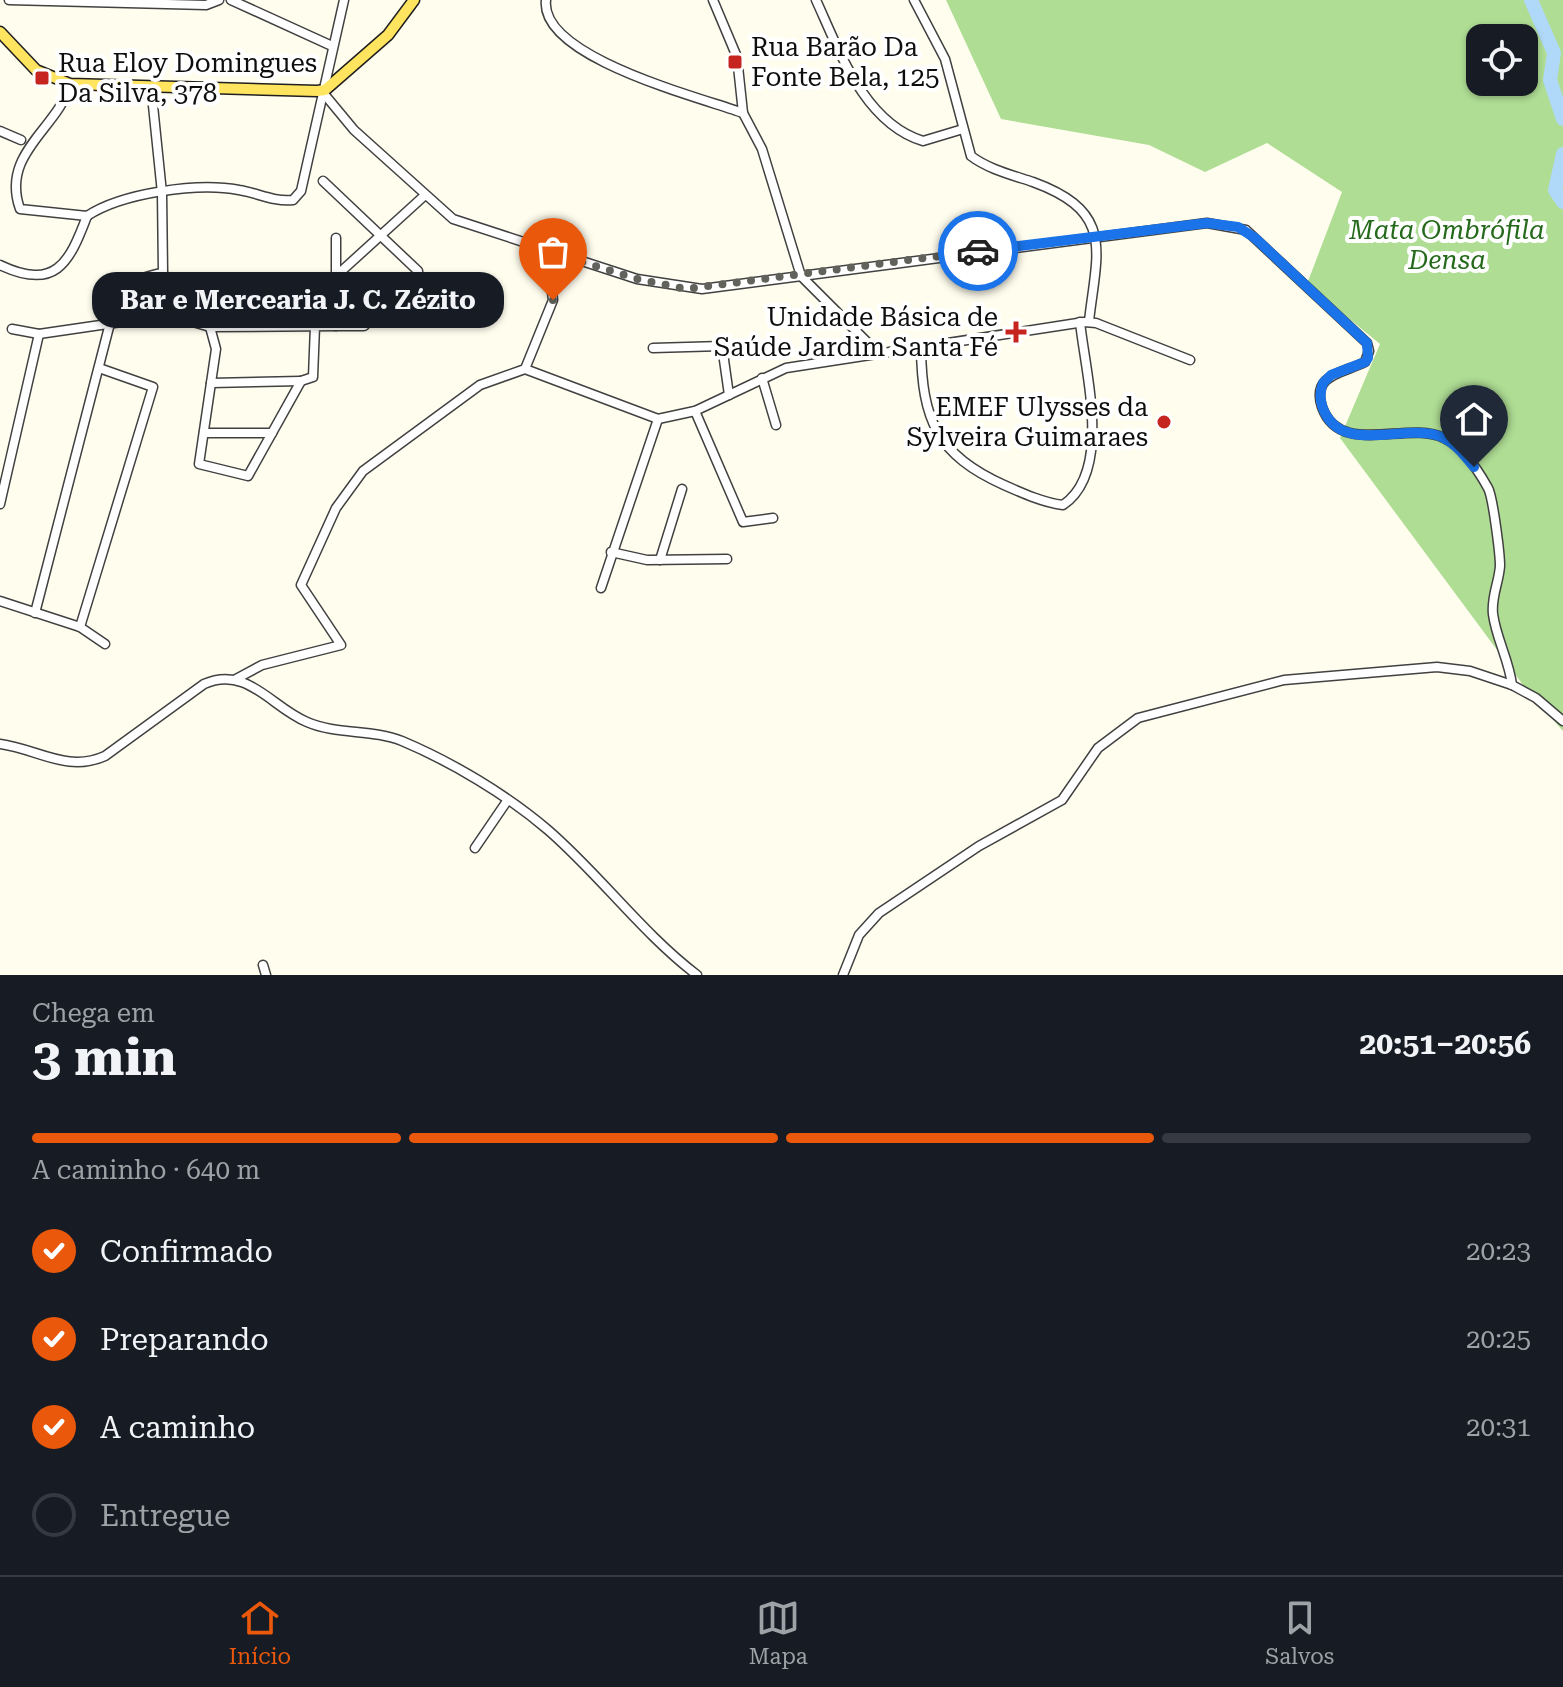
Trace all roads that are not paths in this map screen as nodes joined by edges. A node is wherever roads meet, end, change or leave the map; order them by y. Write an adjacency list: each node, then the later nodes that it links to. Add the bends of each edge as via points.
1 (9, 0): 2 (street, via 206,5)
2 (219, 0)
3 (231, 0): 11 (street)
4 (344, 0): 11 (street)
5 (414, 0): 14 (main road, via 388,35)
6 (546, 0): 15 (street, via 552,24 580,51)
7 (713, 0): 15 (street, via 737,57)
8 (816, 0): 16 (street, via 851,75 867,98 904,131 927,141)
9 (914, 0): 16 (street, via 945,59)
10 (0, 32): 12 (main road, via 36,70)
11 (332, 46): 14 (street)
12 (70, 84): 13 (main road); 18 (street, via 67,97)
13 (151, 86): 14 (main road); 22 (street)
14 (325, 92): 22 (street, via 301,191 293,200 217,187); 23 (street, via 354,130)
15 (743, 113): 32 (street, via 762,149)
16 (963, 129): 26 (street, via 971,156 1065,197)
17 (0, 131): 18 (street)
18 (21, 140): 19 (street)
19 (12, 149)
20 (323, 181): 25 (street)
21 (4, 183): 24 (street, via 20,209)
22 (162, 193): 24 (street, via 109,205); 30 (street)
23 (424, 196): 25 (street); 28 (street, via 453,219)
24 (87, 216): 29 (street, via 70,257 58,270 22,274)
25 (381, 236): 31 (street); 36 (street, via 418,276 372,323)
26 (1097, 236): 32 (street); 34 (street); 68 (street, via 1207,223 1238,227 1365,340 1368,358 1325,379 1321,404 1328,419 1347,433 1441,436 1481,477 1492,498 1500,562 1492,611)
27 (336, 238): 31 (street)
28 (547, 251): 32 (street, via 686,289); 46 (street, via 553,300)
29 (0, 265)
30 (163, 273): 33 (street); 37 (street, via 140,277 124,291)
31 (336, 276): 36 (street)
32 (801, 276): 43 (street)
33 (169, 315): 37 (street); 38 (street)
34 (1084, 322): 42 (street); 42 (street, via 1093,448 1082,478 1063,505 994,480 951,454 925,398); 44 (street)
35 (315, 326): 36 (street); 38 (street); 48 (street, via 313,377)
36 (336, 326)
37 (109, 327): 40 (street); 45 (street)
38 (210, 327): 49 (street, via 216,349)
39 (12, 329): 40 (street)
40 (39, 334): 57 (street)
41 (653, 348): 50 (street, via 722,346)
42 (921, 348): 43 (street)
43 (878, 353): 47 (street, via 786,368)
44 (1190, 360)
45 (99, 368): 64 (street); 65 (street, via 153,387)
46 (525, 369): 52 (street); 67 (street, via 480,385 363,471 336,508 301,585 341,645 262,665)
47 (762, 378): 50 (street); 53 (street)
48 (301, 381): 49 (street); 55 (street)
49 (211, 383): 54 (street)
50 (729, 395): 51 (street)
51 (695, 411): 52 (street); 58 (street, via 739,518 747,524)
52 (658, 419): 59 (street)
53 (776, 425)
54 (204, 433): 55 (street); 55 (street, via 199,464 248,476)
55 (272, 433)
56 (682, 489): 61 (street)
57 (0, 504)
58 (773, 518)
59 (611, 552): 61 (street); 62 (street)
60 (727, 559): 61 (street)
61 (660, 560)
62 (601, 588)
63 (0, 601): 64 (street)
64 (35, 613): 65 (street)
65 (80, 627): 66 (street)
66 (105, 644)
67 (236, 679): 70 (street, via 204,684 91,762 63,763 28,748); 71 (street, via 309,723 401,741)
68 (1512, 685): 69 (street); 76 (street, via 1437,667 1314,677 1138,718 1098,748 1062,800 979,846 879,913 859,935)
69 (1563, 721)
70 (0, 744)
71 (507, 801): 72 (street); 75 (street, via 548,830)
72 (475, 848)
73 (263, 965): 74 (street)
74 (266, 975)
75 (697, 975)
76 (843, 975)

